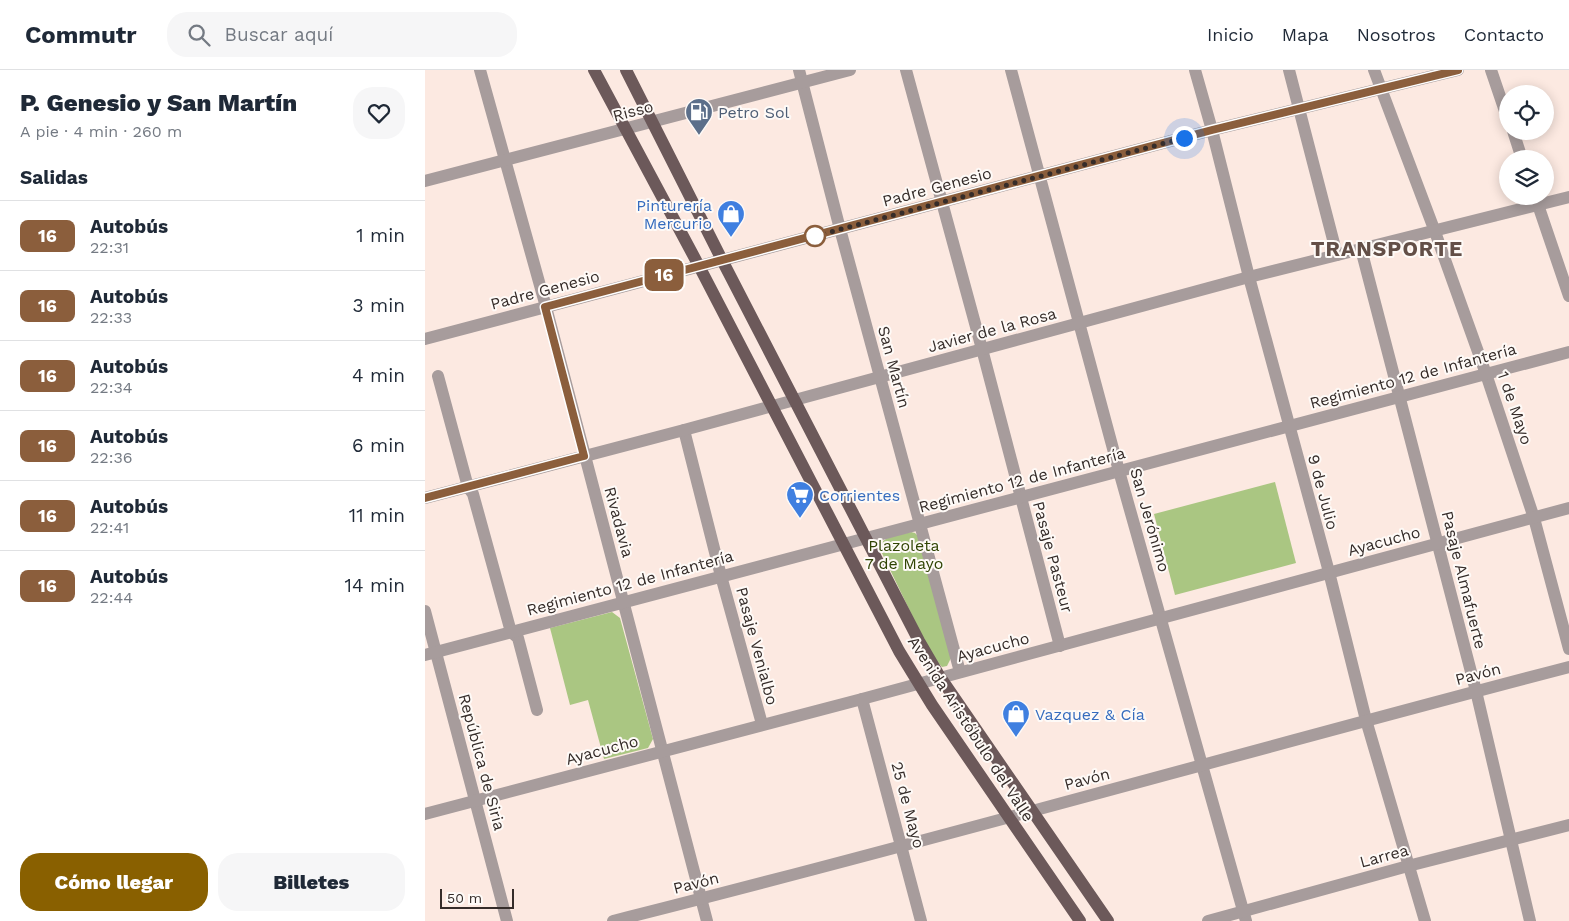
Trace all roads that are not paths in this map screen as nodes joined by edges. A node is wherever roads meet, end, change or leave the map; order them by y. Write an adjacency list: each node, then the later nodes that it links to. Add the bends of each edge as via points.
1 (480, 70): 19 (street, Rivadavia)
2 (594, 70): 17 (main road, Avenida Aristóbulo del Valle)
3 (626, 70): 16 (main road, Avenida Aristóbulo del Valle)
4 (850, 70): 12 (street, Risso)
5 (906, 70): 24 (street, Pasaje Pasteur)
6 (1011, 70): 20 (street, San Jerónimo)
7 (1195, 70): 18 (street, 9 de Julio)
8 (1289, 70): 15 (street)
9 (1374, 70): 13 (street, 1 de Mayo)
10 (1457, 70): 13 (street, Padre Genesio)
11 (1491, 70): 14 (street)
12 (801, 76): 16 (street, Risso); 27 (street, San Martín)
13 (1380, 89): 15 (street, Padre Genesio); 28 (street, 1 de Mayo)
14 (1499, 94)
15 (1299, 109): 18 (street, Padre Genesio); 30 (street)
16 (653, 122): 17 (street, Risso); 31 (main road, Avenida Aristóbulo del Valle)
17 (625, 130): 19 (street, Risso); 32 (main road, Avenida Aristóbulo del Valle)
18 (1212, 130): 20 (street, Padre Genesio); 33 (street, 9 de Julio)
19 (504, 161): 21 (street, Risso); 35 (street, Rivadavia)
20 (1040, 176): 24 (street, Padre Genesio); 36 (street, San Jerónimo)
21 (425, 181)
22 (1569, 196): 23 (street, Javier de la Rosa)
23 (1554, 198)
24 (942, 202): 27 (street, Padre Genesio); 38 (street, Pasaje Pasteur)
25 (1520, 205): 28 (street, Javier de la Rosa)
26 (1539, 205): 34 (street)
27 (840, 229): 31 (street, Padre Genesio); 42 (street, San Martín)
28 (1434, 230): 29 (street, Javier de la Rosa); 40 (street, 1 de Mayo)
29 (1361, 249): 30 (street, Javier de la Rosa); 43 (street, Pasaje Almafuerte)
30 (1337, 255): 33 (street, Javier de la Rosa)
31 (722, 260): 32 (street, Padre Genesio); 44 (main road, Avenida Aristóbulo del Valle)
32 (699, 266): 35 (street, Padre Genesio); 45 (main road, Avenida Aristóbulo del Valle)
33 (1249, 277): 36 (street, Javier de la Rosa); 46 (street, 9 de Julio)
34 (1569, 296)
35 (545, 307): 37 (street, Padre Genesio); 48 (street, Rivadavia)
36 (1079, 323): 38 (street, Javier de la Rosa); 49 (street, San Jerónimo)
37 (425, 338)
38 (983, 349): 42 (street, Javier de la Rosa); 52 (street, Pasaje Pasteur)
39 (1569, 352): 40 (street, Regimiento 12 de Infantería)
40 (1486, 374): 43 (street, Regimiento 12 de Infantería); 54 (street, 1 de Mayo)
41 (438, 376): 50 (street)
42 (880, 377): 44 (street, Javier de la Rosa); 55 (street, San Martín)
43 (1400, 397): 46 (street, Regimiento 12 de Infantería); 57 (street, Pasaje Almafuerte)
44 (795, 400): 45 (street, Javier de la Rosa); 56 (main road, Avenida Aristóbulo del Valle)
45 (771, 407): 47 (street, Javier de la Rosa); 58 (main road, Avenida Aristóbulo del Valle)
46 (1288, 426): 49 (street, Regimiento 12 de Infantería); 59 (street, 9 de Julio)
47 (684, 430): 48 (street, Javier de la Rosa); 60 (street, Pasaje Venialbo)
48 (584, 456): 50 (street, Javier de la Rosa); 61 (street, Rivadavia)
49 (1119, 471): 52 (street, Regimiento 12 de Infantería); 63 (street, San Jerónimo)
50 (468, 487): 51 (street, Javier de la Rosa); 64 (street, via 473,494)
51 (425, 498)
52 (1020, 498): 55 (street, Regimiento 12 de Infantería); 65 (street, Pasaje Pasteur)
53 (1569, 508): 54 (street, Ayacucho)
54 (1534, 518): 57 (street, Ayacucho); 66 (street, 1 de Mayo)
55 (921, 524): 56 (street, Regimiento 12 de Infantería); 69 (street, San Martín)
56 (866, 538): 58 (street, Regimiento 12 de Infantería); 70 (main road, Avenida Aristóbulo del Valle)
57 (1438, 543): 59 (street, Ayacucho); 72 (street, Pasaje Almafuerte)
58 (843, 544): 60 (street, Regimiento 12 de Infantería); 71 (main road, Avenida Aristóbulo del Valle)
59 (1329, 572): 63 (street, Ayacucho); 75 (street, 9 de Julio)
60 (721, 576): 61 (street, Regimiento 12 de Infantería); 76 (street, Pasaje Venialbo)
61 (624, 602): 64 (street, Regimiento 12 de Infantería); 77 (street, Rivadavia)
62 (425, 612): 67 (street, República de Siria)
63 (1162, 618): 65 (street, Ayacucho); 78 (street, San Jerónimo)
64 (511, 632): 67 (street, Regimiento 12 de Infantería); 74 (street, via 518,638)
65 (1060, 646): 69 (street, Ayacucho)
66 (1569, 649)
67 (430, 653): 79 (street, República de Siria)
68 (1569, 667): 72 (street, Pavón)
69 (959, 672): 70 (street, Ayacucho)
70 (940, 678): 71 (street, Ayacucho); 80 (main road, Avenida Aristóbulo del Valle)
71 (918, 683): 73 (street, Ayacucho); 82 (main road, Avenida Aristóbulo del Valle)
72 (1476, 691): 75 (street, Pavón); 84 (street, Pasaje Almafuerte)
73 (862, 699): 76 (street, Ayacucho); 85 (street, 25 de Mayo)
74 (537, 710)
75 (1366, 720): 78 (street, Pavón); 86 (street, 9 de Julio)
76 (762, 724): 77 (street, Ayacucho)
77 (662, 750): 79 (street, Ayacucho); 87 (street, Rivadavia)
78 (1202, 764): 80 (street, Pavón); 88 (street, San Jerónimo)
79 (475, 800): 81 (street, Ayacucho); 90 (street, República de Siria)
80 (1033, 810): 82 (street, Pavón); 94 (main road, Avenida Aristóbulo del Valle)
81 (425, 814)
82 (1009, 817): 85 (street, Pavón); 93 (main road, Avenida Aristóbulo del Valle)
83 (1569, 825): 84 (street, Larrea)
84 (1510, 839): 86 (street, Larrea); 97 (street, Pasaje Almafuerte)
85 (903, 846): 87 (street, Pavón); 89 (street, 25 de Mayo)
86 (1408, 866): 88 (street, Larrea); 96 (street, 9 de Julio)
87 (701, 899): 91 (street, Pavón); 92 (street, Rivadavia)
88 (1245, 916): 95 (street, Larrea)
89 (919, 920)
90 (507, 921)
91 (613, 921)
92 (707, 921)
93 (1080, 921)
94 (1108, 921)
95 (1208, 921)
96 (1425, 921)
97 (1530, 921)

